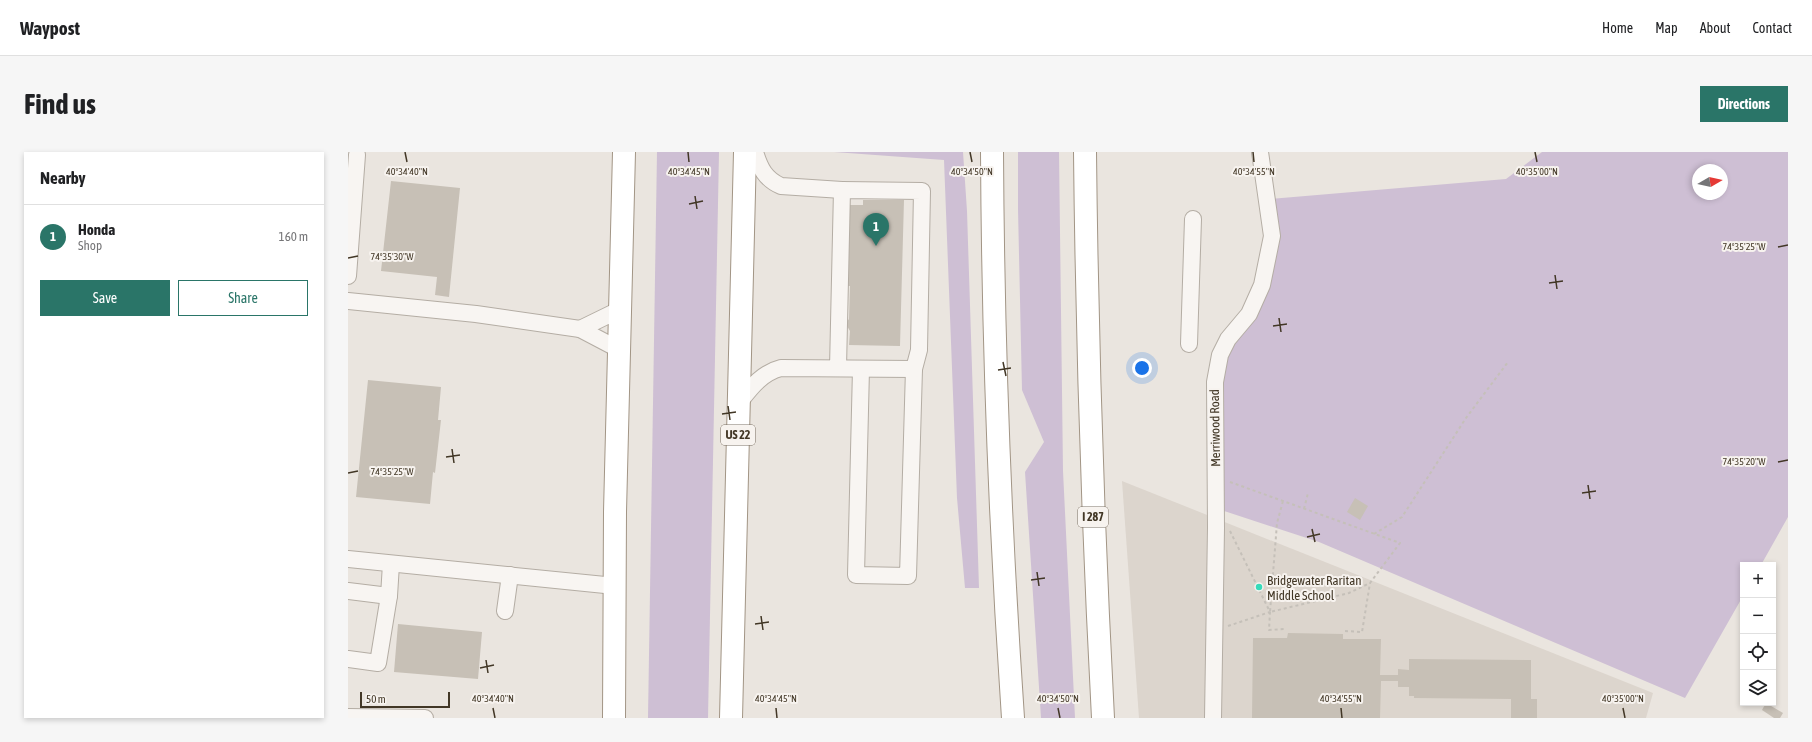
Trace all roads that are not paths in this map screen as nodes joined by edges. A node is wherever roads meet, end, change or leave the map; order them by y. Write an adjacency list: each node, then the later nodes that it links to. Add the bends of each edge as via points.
1 (624, 152): 12 (highway)
2 (745, 152): 19 (highway, US 22)
3 (755, 152): 8 (street, via 766,176 781,186)
4 (992, 152): 32 (highway, via 994,329 1000,497)
5 (1085, 152): 33 (highway, I 287, via 1086,317)
6 (1260, 152): 34 (street, Merriwood Road, via 1272,236 1270,250 1262,285 1249,314 1228,340 1220,355 1214,382 1216,477)
7 (357, 155): 10 (street)
8 (842, 190): 16 (street); 18 (street, via 922,191 919,350)
9 (1193, 219): 14 (street)
10 (348, 276)
11 (348, 301): 13 (street, via 476,314)
12 (621, 309): 13 (street); 15 (highway)
13 (580, 329): 15 (street)
14 (1189, 344)
15 (620, 350): 23 (highway)
16 (838, 368): 17 (street); 19 (street, via 774,370 756,382)
17 (861, 369): 18 (street); 18 (street, via 856,575 908,576)
18 (914, 369)
19 (738, 404): 31 (highway, US 22)
20 (348, 559): 21 (street)
21 (391, 564): 22 (street); 25 (street)
22 (510, 575): 23 (street); 26 (street)
23 (615, 586): 30 (highway)
24 (348, 591): 25 (street)
25 (389, 596): 27 (street, via 378,663)
26 (505, 611)
27 (348, 659)
28 (348, 717): 29 (street)
29 (425, 718)
30 (614, 718)
31 (731, 718)
32 (1013, 718)
33 (1103, 718)
34 (1213, 718)

